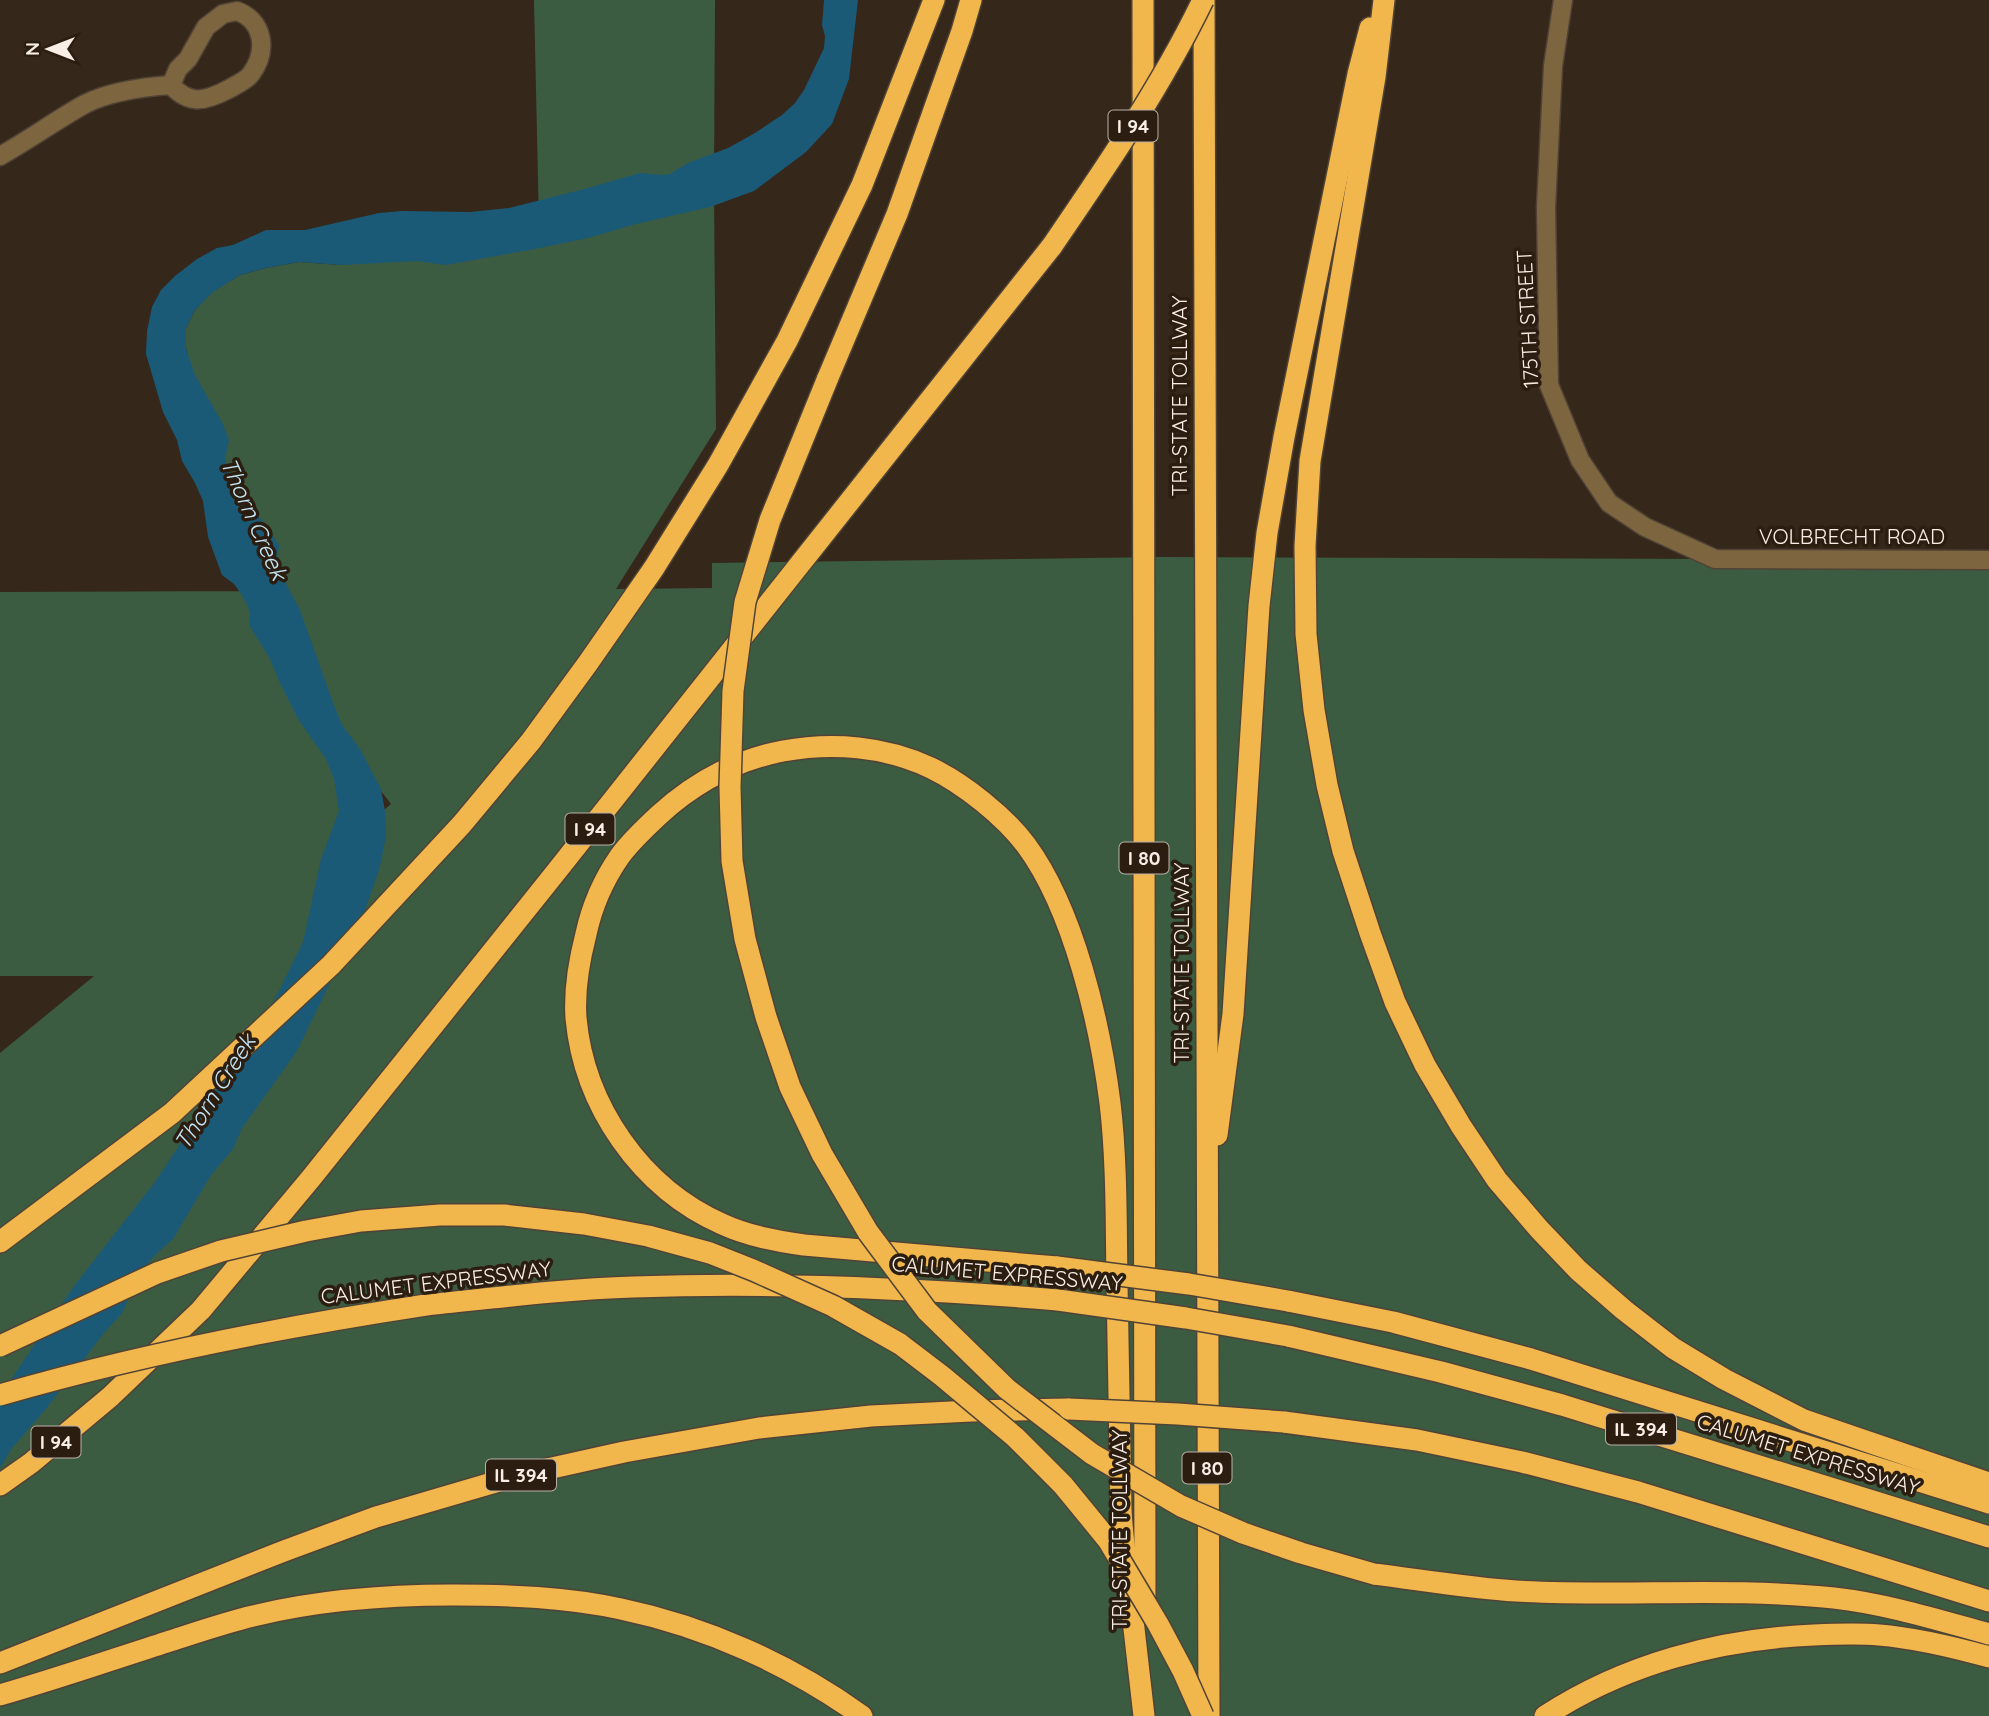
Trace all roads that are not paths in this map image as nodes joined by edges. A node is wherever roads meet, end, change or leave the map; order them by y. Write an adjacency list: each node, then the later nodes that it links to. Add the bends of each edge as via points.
1 (934, 0): 15 (highway, via 851,208 787,341 654,568 531,741 462,824 331,965 172,1113)
2 (971, 0): 23 (highway, bridge, via 897,214 770,520 745,602 733,691 732,861 745,939 790,1087 822,1154 868,1232 927,1311 1007,1389 1092,1454 1181,1506 1255,1537 1374,1574 1451,1585 1517,1591 1836,1598)
3 (1128, 0): 11 (highway)
4 (1143, 0): 11 (highway, TRI-STATE TOLLWAY / I 80)
5 (1203, 0): 14 (highway, TRI-STATE TOLLWAY / I 80); 19 (highway, I 94, bridge, via 1128,134 1052,246 312,1177 201,1310 110,1397)
6 (1377, 0): 14 (highway, via 1358,74 1267,533 1233,1014)
7 (1384, 0): 18 (highway, via 1310,461 1305,546 1307,634 1327,785 1347,863 1395,1002 1425,1065 1497,1180 1578,1270 1624,1310 1673,1348 1804,1420)
8 (1563, 0): 12 (street, 175TH STREET, via 1553,66 1546,207 1549,385 1580,460 1609,502 1645,527)
9 (171, 85): 9 (street, via 180,95 196,100 213,98 250,76 259,60 259,28 237,11 223,15 206,27); 10 (street, via 112,94 86,104)
10 (0, 156)
11 (1143, 169): 28 (highway, TRI-STATE TOLLWAY / I 80)
12 (1715, 559): 13 (street, VOLBRECHT ROAD)
13 (1989, 560)
14 (1206, 1220): 30 (highway, TRI-STATE TOLLWAY / I 80)
15 (0, 1241)
16 (0, 1346): 29 (highway, bridge, via 157,1273 221,1251 361,1221 440,1214 504,1215 649,1236 709,1253 833,1306 900,1344 1015,1437 1108,1540 1158,1624)
17 (0, 1395): 21 (highway, CALUMET EXPRESSWAY / IL 394, bridge, via 190,1347 426,1305 630,1287 744,1284 957,1291 1186,1318 1288,1336 1441,1372)
18 (1989, 1483)
19 (0, 1485)
20 (1989, 1503): 28 (highway, bridge, via 1531,1359 1393,1322 1189,1284 1057,1267 804,1245 746,1234 719,1223 650,1175 610,1121 588,1073 580,1042 576,986 590,917 620,856 668,806 746,761 825,746 878,751 932,769 991,809 1024,843 1065,919 1083,972 1111,1107 1116,1219 1121,1516)
21 (1989, 1537)
22 (1989, 1601): 25 (highway, IL 394, bridge, via 1638,1492 1418,1440 1178,1414 971,1411 759,1427 516,1476 363,1522)
23 (1989, 1634)
24 (1989, 1657): 31 (highway, via 1938,1643 1877,1635 1781,1636 1659,1662 1619,1677)
25 (0, 1663)
26 (0, 1695): 27 (highway, via 281,1609 397,1595 513,1595 621,1609 706,1633 780,1666)
27 (862, 1716)
28 (1144, 1716)
29 (1203, 1716)
30 (1209, 1716)
31 (1545, 1716)

